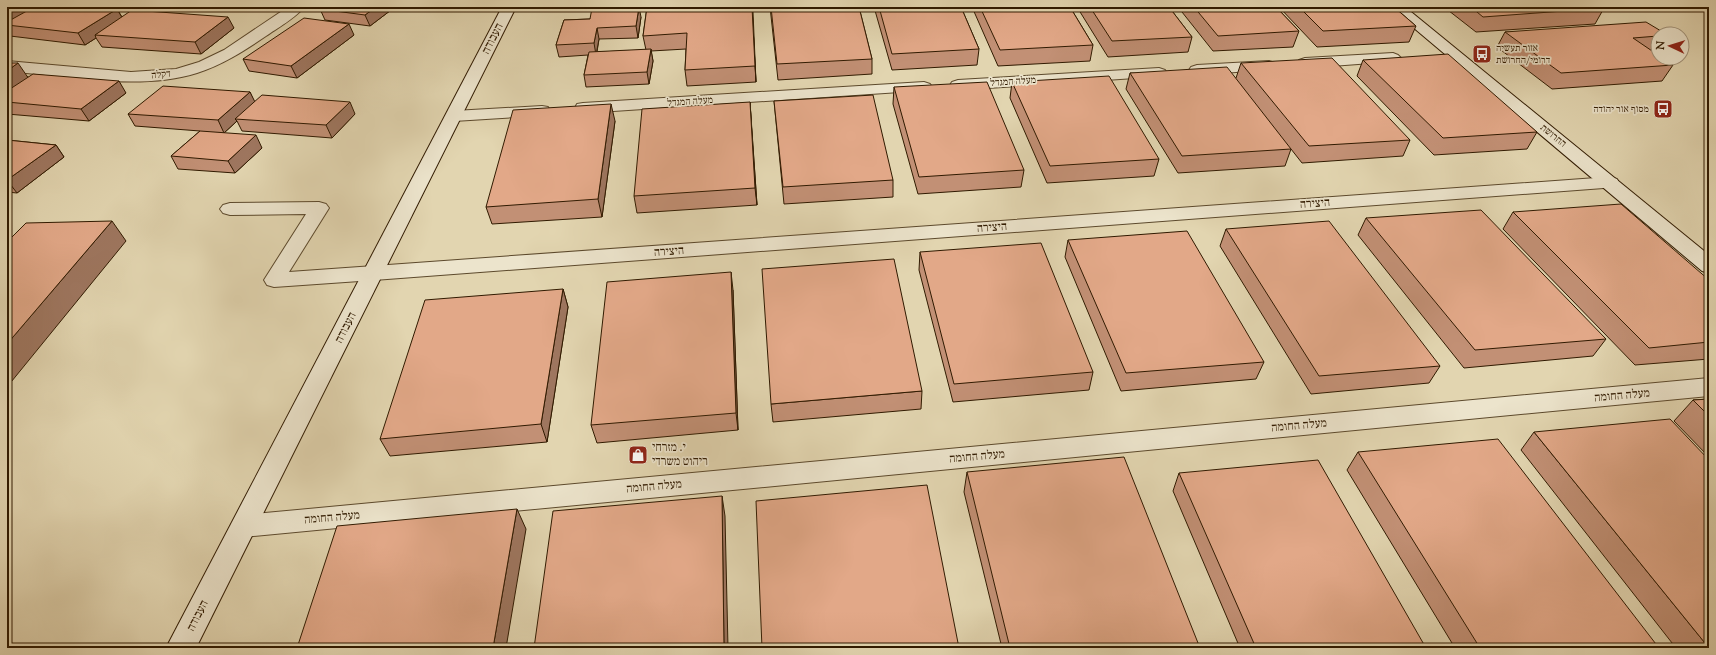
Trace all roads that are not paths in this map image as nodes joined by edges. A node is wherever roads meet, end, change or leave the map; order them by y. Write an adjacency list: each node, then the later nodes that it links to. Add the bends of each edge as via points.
1 (297, 7): 7 (street, דקלה, via 231,53 177,74 128,77)
2 (509, 7): 8 (street, העבודה)
3 (1396, 7): 4 (street, החרושת)
4 (1453, 54): 5 (street); 9 (street, החרושת)
5 (1432, 56)
6 (1409, 57): 8 (street, מעלה המגדל)
7 (7, 66)
8 (454, 116): 12 (street, העבודה)
9 (1610, 183): 11 (street, החרושת); 12 (street, היצירה)
10 (230, 210): 12 (street, היצירה, via 319,208 274,280)
11 (1709, 266)
12 (374, 273): 14 (street, העבודה)
13 (1709, 387): 14 (street, מעלה החומה)
14 (244, 526): 15 (street, העבודה)
15 (181, 648)

